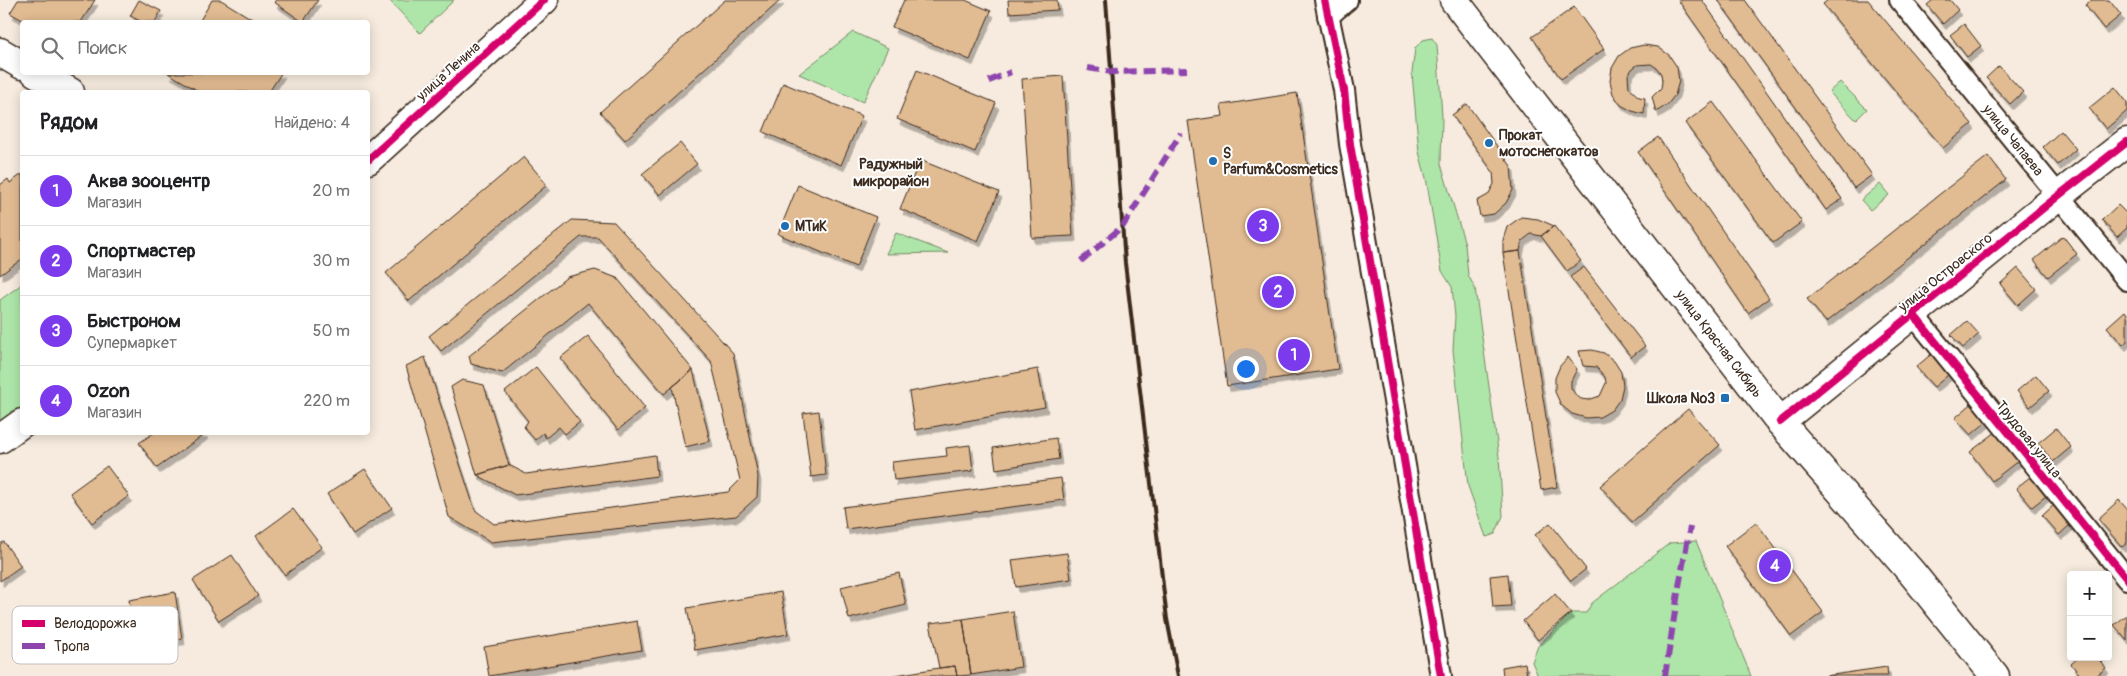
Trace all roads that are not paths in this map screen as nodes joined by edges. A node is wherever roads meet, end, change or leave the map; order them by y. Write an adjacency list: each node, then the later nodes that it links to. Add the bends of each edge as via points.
1 (544, 0): 11 (main road, улица Ленина)
2 (1347, 0): 5 (street)
3 (1454, 0): 15 (main road, улица Красная Сибирь)
4 (1900, 0): 12 (street, улица Чапаева)
5 (1326, 8): 19 (street, via 1344,90 1350,144)
6 (0, 52): 7 (main road)
7 (20, 64)
8 (40, 75): 9 (main road)
9 (66, 90)
10 (2127, 142): 12 (main road, улица Островского)
11 (370, 158)
12 (2058, 196): 13 (street, улица Чапаева); 14 (main road, улица Островского)
13 (2127, 280)
14 (1913, 314): 15 (main road, улица Островского); 18 (street, Трудовая улица)
15 (1780, 422): 20 (main road, улица Красная Сибирь, via 1912,573)
16 (20, 424): 17 (main road)
17 (0, 439)
18 (2127, 579)
19 (1441, 676)
20 (1995, 676)

